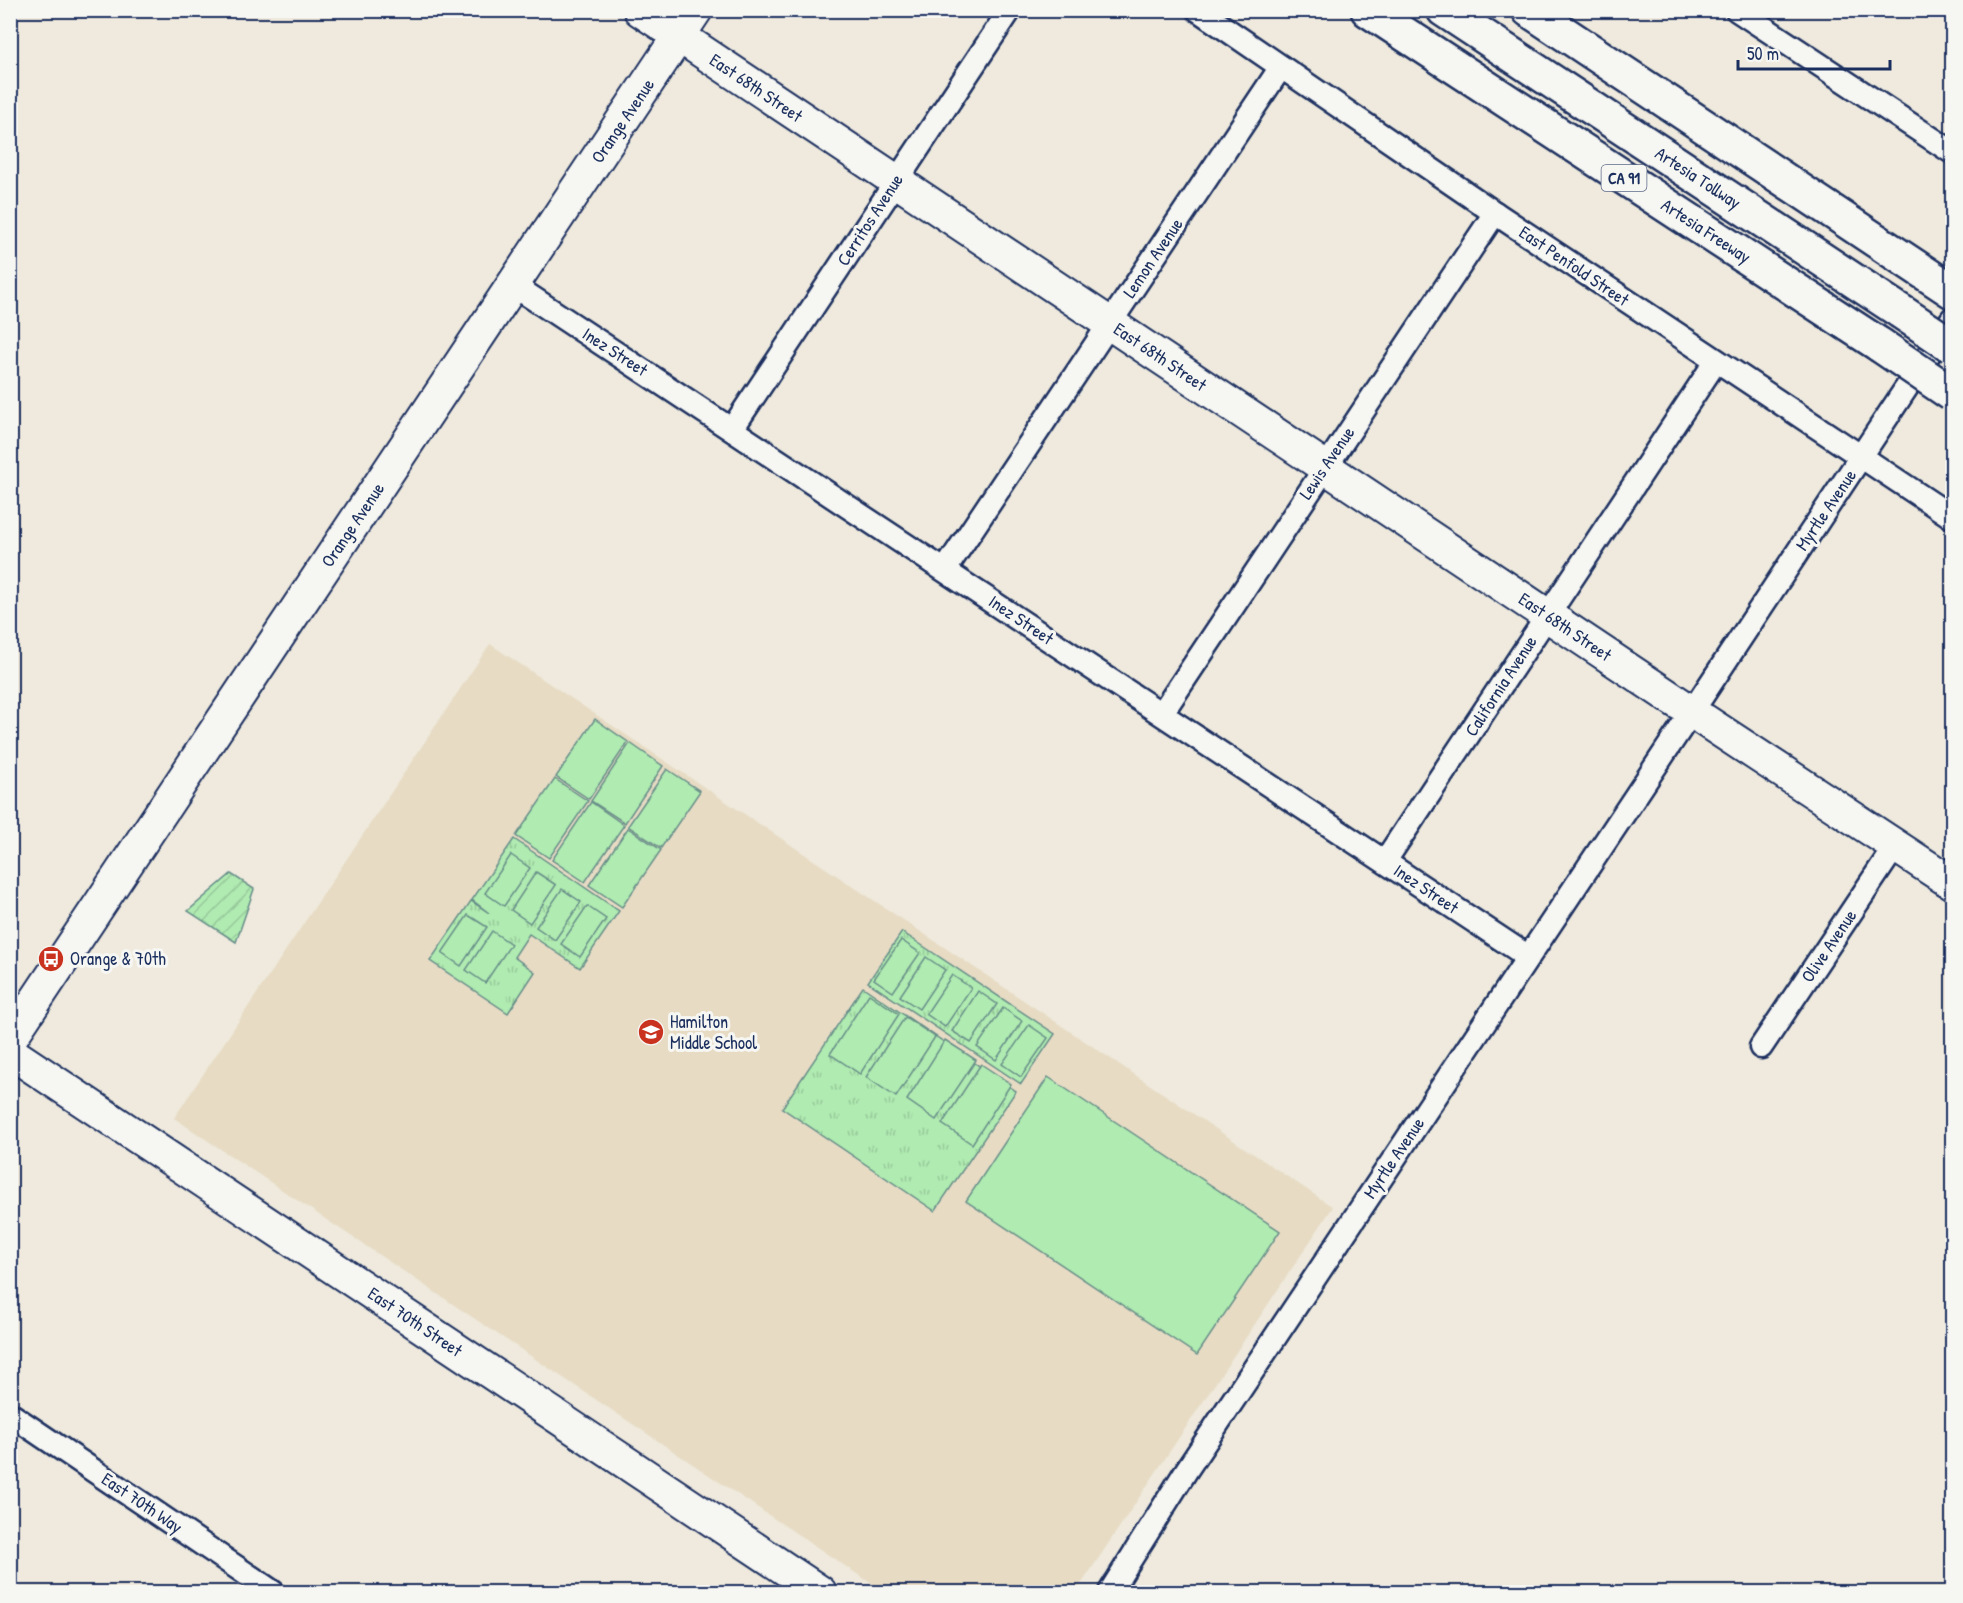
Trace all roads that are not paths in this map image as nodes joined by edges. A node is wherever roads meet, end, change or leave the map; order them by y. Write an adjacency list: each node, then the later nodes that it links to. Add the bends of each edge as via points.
1 (640, 10): 9 (street, East 68th Street)
2 (696, 10): 9 (street, Orange Avenue)
3 (1010, 10): 12 (street, Cerritos Avenue)
4 (1198, 10): 10 (street, East Penfold Street)
5 (1368, 10): 20 (highway, Artesia Freeway / CA 91, bridge)
6 (1444, 10): 18 (highway, Artesia Tollway, bridge)
7 (1529, 10): 15 (highway)
8 (1737, 10): 11 (street)
9 (679, 36): 12 (street, East 68th Street); 14 (street, Orange Avenue)
10 (1281, 67): 13 (street, East Penfold Street); 17 (street, Lemon Avenue)
11 (1953, 152)
12 (896, 181): 17 (street, East 68th Street); 21 (street, Cerritos Avenue)
13 (1495, 213): 19 (street, East Penfold Street); 23 (street, Lewis Avenue)
14 (513, 285): 21 (street, Inez Street); 33 (street, Orange Avenue)
15 (1945, 286)
16 (1953, 319): 22 (street, Myrtle Avenue)
17 (1110, 324): 23 (street, East 68th Street); 25 (street, Lemon Avenue)
18 (1953, 346)
19 (1716, 360): 22 (street, East Penfold Street); 26 (street, California Avenue)
20 (1953, 394)
21 (732, 429): 25 (street, Inez Street)
22 (1862, 457): 24 (street, East Penfold Street); 28 (street, Myrtle Avenue)
23 (1324, 467): 26 (street, East 68th Street); 27 (street, Lewis Avenue)
24 (1953, 517)
25 (945, 570): 27 (street, Inez Street)
26 (1548, 615): 28 (street, East 68th Street); 30 (street, California Avenue)
27 (1162, 713): 30 (street, Inez Street)
28 (1692, 713): 29 (street, East 68th Street); 32 (street, Myrtle Avenue)
29 (1896, 845): 31 (street, East 68th Street); 34 (street, Olive Avenue)
30 (1385, 861): 32 (street, Inez Street)
31 (1949, 873)
32 (1527, 957): 39 (street, Myrtle Avenue, via 1186,1471)
33 (10, 1039)
34 (1761, 1047)
35 (10, 1052): 38 (street, East 70th Street)
36 (10, 1414): 37 (street, East 70th Way)
37 (273, 1593)
38 (820, 1593)
39 (1110, 1593)

